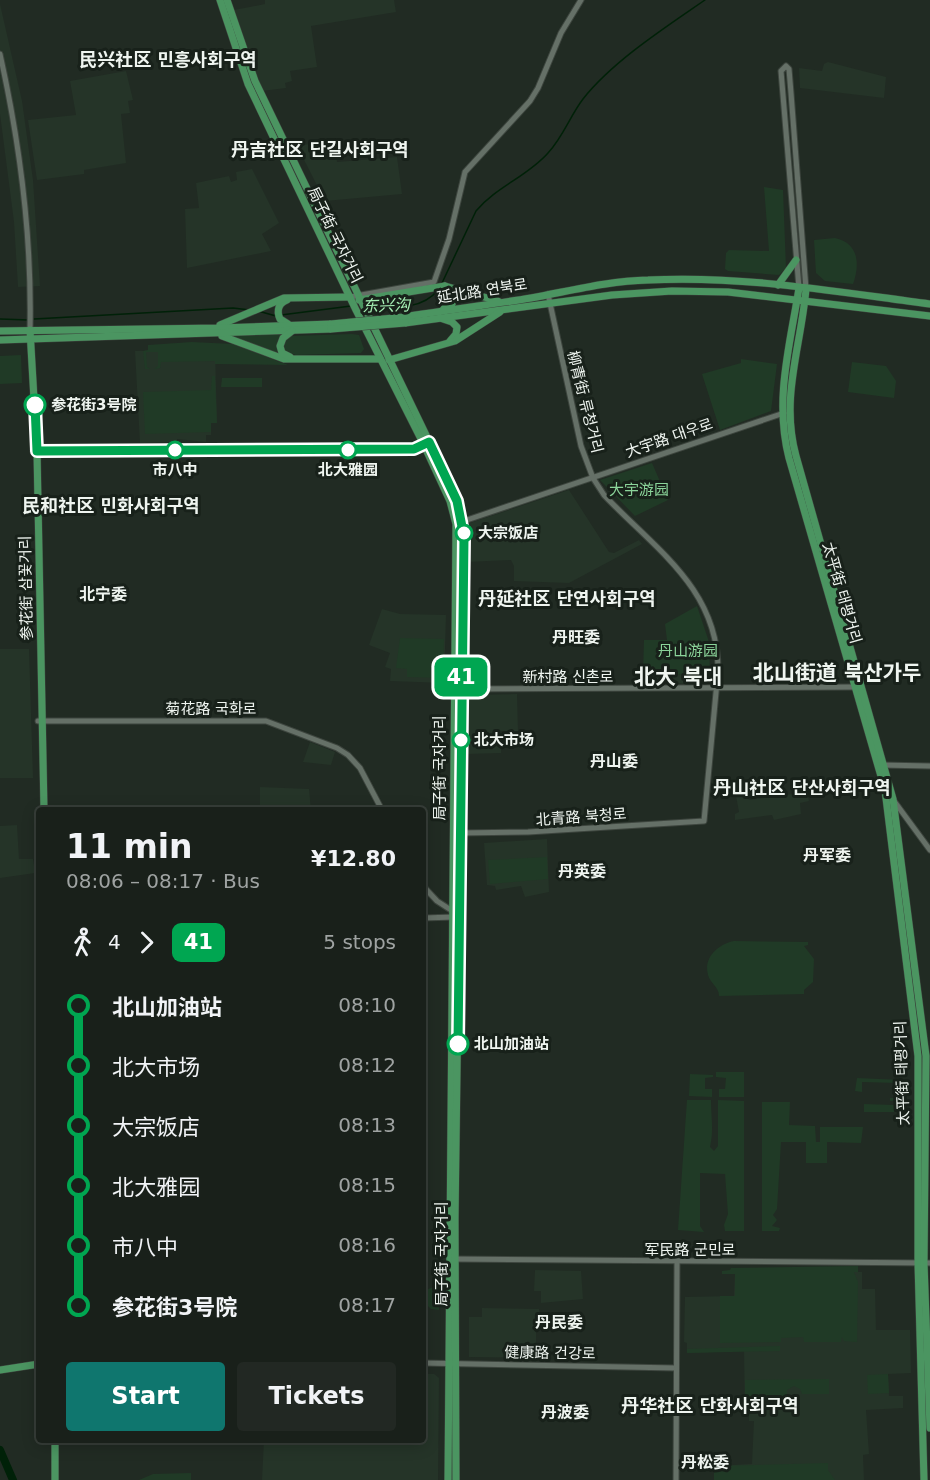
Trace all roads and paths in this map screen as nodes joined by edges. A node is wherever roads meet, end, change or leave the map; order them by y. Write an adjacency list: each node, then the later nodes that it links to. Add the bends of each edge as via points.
1 (220, 0): 10 (main road, 局子街 국자거리, via 248,84)
2 (227, 0): 10 (main road, 局子街 국자거리, via 255,81)
3 (581, 0): 10 (street, via 530,101 465,172 434,282)
4 (0, 54): 18 (street, 参花街 삼꽃거리, via 21,175)
5 (796, 260): 6 (main road); 8 (street, 太平街 태평거리); 8 (street, 太平街 태평거리, via 781,71 786,66)
6 (778, 285): 8 (main road, 延北路 연북로); 9 (main road, 延北路 연북로, via 704,279 648,280)
7 (441, 286): 10 (main road); 15 (main road); 16 (main road, via 452,293 453,300 451,306)
8 (803, 288): 11 (main road, 太平街 태평거리); 12 (main road, 太平街 태평거리); 14 (main road, 延北路 연북로)
9 (548, 294): 13 (street, 柳青街 류청거리); 15 (main road, 延北路 연북로)
10 (356, 299): 19 (main road, via 287,300 279,306 282,321); 22 (main road, via 284,298); 26 (main road, 局子街 국자거리); 26 (main road, 局子街 국자거리, via 356,310)
11 (797, 300): 12 (main road, 延北路 연북로); 13 (main road, 延北路 연북로, via 728,292 672,291); 27 (main road, 太平街 태평거리, via 783,380)
12 (805, 301): 17 (main road, 延北路 연북로); 27 (main road, 太平街 태평거리)
13 (549, 303): 15 (main road, 延北路 연북로); 30 (street, 柳青街 류청거리, via 581,446)
14 (930, 304)
15 (504, 305): 16 (main road, 延北路 연북로); 26 (main road, via 455,341)
16 (437, 315): 20 (main road, 延北路 연북로, bridge); 26 (main road, via 454,323 457,333 450,341)
17 (930, 316)
18 (30, 323): 21 (main road, 延北路 연북로); 22 (main road, 延北路 연북로); 25 (main road, 参花街 삼꽃거리)
19 (301, 325): 20 (main road, 延北路 연북로); 22 (main road, 延北路 연북로)
20 (331, 326): 23 (main road, 延北路 연북로)
21 (0, 331)
22 (211, 331): 23 (main road, 延北路 연북로); 25 (main road, 延北路 연북로); 26 (main road, via 284,359)
23 (292, 331): 26 (main road, via 283,338 281,351 287,356)
24 (0, 340): 25 (main road, 延北路 연북로)
25 (31, 340): 29 (main road, 参花街 삼꽃거리)
26 (385, 359): 28 (main road, 局子街 국자거리)
27 (785, 413): 30 (street, 大宇路 대우로); 32 (main road, 太平街 태평거리)
28 (427, 443): 29 (street, via 414,449); 31 (main road, 局子街 국자거리)
29 (35, 451): 35 (main road, 参花街 삼꽃거리)
30 (593, 478): 31 (street, 大宇路 대우로); 33 (street, 柳青街 류청거리, via 604,495 698,594 717,644)
31 (459, 522): 34 (main road, 局子街 국자거리)
32 (859, 687): 33 (street, 新村路 신촌로); 36 (main road, 太平街 태평거리)
33 (716, 688): 34 (street, 新村路 신촌로); 42 (street, 柳青街 류청거리)
34 (458, 689): 43 (main road, 局子街 국자거리); 46 (main road, 局子街 국자거리)
35 (40, 721): 40 (main road, 参花街 삼꽃거리); 41 (street, 菊花路 국화로, via 266,722 348,755 360,768)
36 (882, 765): 37 (street); 38 (main road, 太平街 태평거리); 39 (main road, 太平街 태평거리)
37 (930, 766)
38 (885, 790): 39 (street); 48 (main road, 太平街 태평거리)
39 (893, 800): 44 (street); 48 (main road, 太平街 태평거리)
40 (42, 807)
41 (380, 807)
42 (704, 821): 43 (street, 北青路 북청로)
43 (459, 833): 46 (main road, 局子街 국자거리)
44 (930, 850)
45 (426, 890): 46 (street)
46 (455, 915): 47 (street); 49 (main road, 局子街 국자거리)
47 (426, 918)
48 (924, 1056): 51 (main road, 太平街 태평거리)
49 (452, 1259): 50 (street, 军民路 군민로); 53 (main road, 局子街 국자거리)
50 (677, 1263): 51 (street, 军民路 군민로); 55 (street)
51 (924, 1263): 57 (main road, 太平街 태평거리); 63 (main road, 太平街 태평거리)
52 (426, 1363): 53 (street, 健康路 건강로)
53 (452, 1363): 55 (street, 健康路 건강로); 60 (main road, 局子街 국자거리); 61 (main road, 局子街 국자거리)
54 (36, 1364): 56 (main road)
55 (676, 1368): 62 (street)
56 (0, 1370)
57 (930, 1428)
58 (57, 1443): 59 (main road)
59 (57, 1480)
60 (448, 1480)
61 (456, 1480)
62 (676, 1480)
63 (924, 1480)

